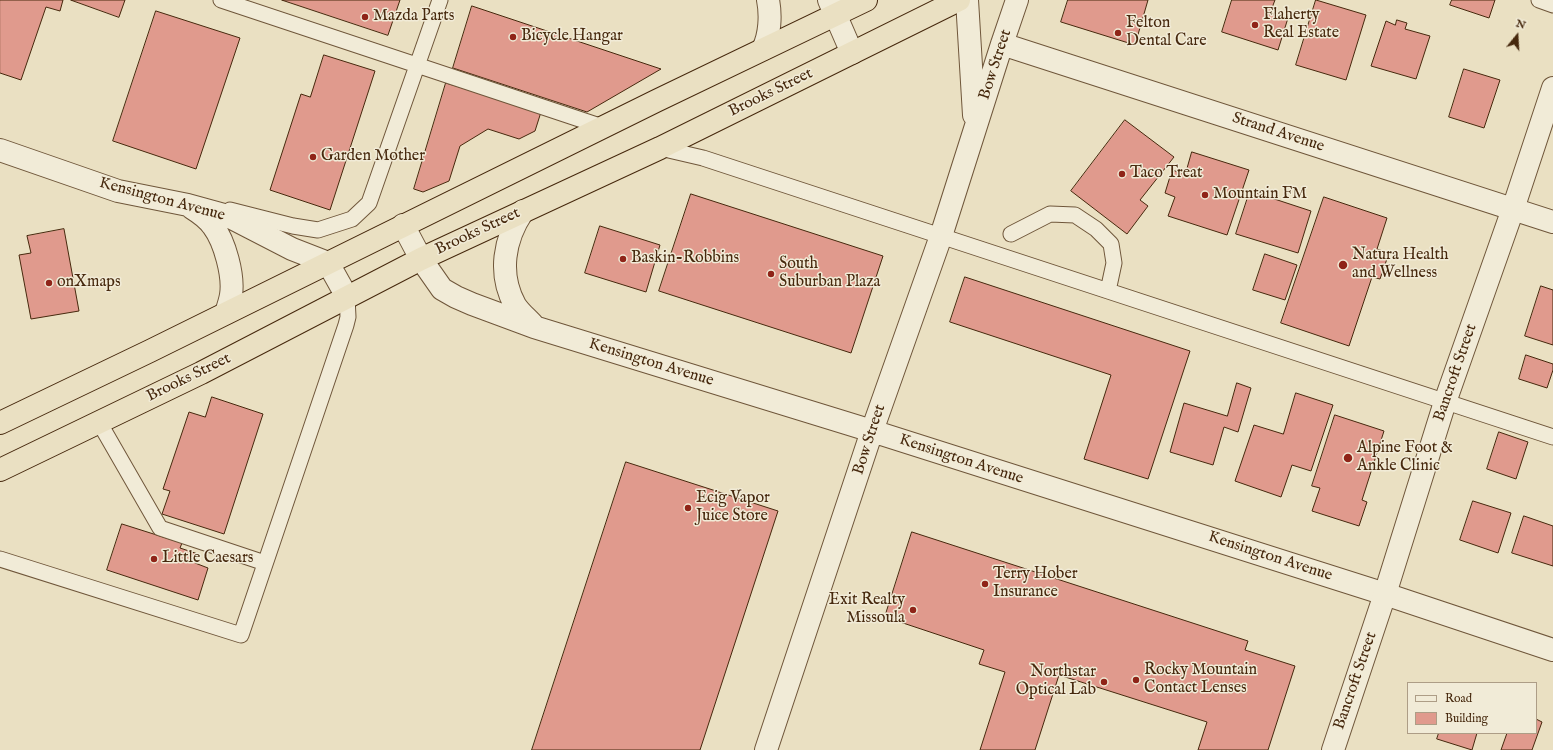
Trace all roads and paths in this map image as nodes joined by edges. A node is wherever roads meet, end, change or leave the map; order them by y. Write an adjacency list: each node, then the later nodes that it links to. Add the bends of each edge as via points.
1 (221, 0): 14 (lane)
2 (440, 0): 14 (lane)
3 (768, 0): 12 (street, via 770,15)
4 (866, 0): 10 (highway)
5 (959, 0): 13 (highway, Brooks Street)
6 (967, 0): 17 (street, Bow Street)
7 (1017, 0): 11 (street, Bow Street)
8 (1539, 0): 9 (lane)
9 (1553, 5)
10 (832, 7): 12 (highway); 13 (street)
11 (1002, 44): 17 (street, Bow Street); 21 (street, Strand Avenue)
12 (763, 49): 16 (highway)
13 (852, 53): 18 (highway, Brooks Street)
14 (418, 64): 16 (lane); 20 (lane, via 369,203 352,219 318,230 223,208)
15 (1553, 88): 21 (street, Bancroft Street)
16 (603, 127): 24 (highway)
17 (975, 130): 26 (street, Bow Street)
18 (660, 148): 22 (highway, Brooks Street); 26 (lane, via 703,158)
19 (0, 150): 20 (street, Kensington Avenue, via 118,191)
20 (188, 205): 28 (street, Kensington Avenue, via 228,216 292,249); 31 (street, via 203,215 214,227 221,242 232,274 231,294)
21 (1513, 209): 23 (street, Strand Avenue); 33 (street, Bancroft Street)
22 (523, 211): 27 (highway, Brooks Street); 32 (street, via 506,246 504,268 507,289 516,307)
23 (1553, 222)
24 (403, 225): 27 (street, Kensington Avenue); 28 (highway)
25 (1011, 234): 29 (lane, via 1050,214 1075,215 1096,229 1111,244 1114,263)
26 (941, 236): 29 (lane); 36 (street, Bow Street)
27 (421, 259): 30 (highway, Brooks Street); 32 (street, Kensington Avenue, via 442,289 466,302)
28 (328, 263): 30 (street); 31 (highway)
29 (1108, 291): 33 (lane)
30 (347, 297): 34 (highway, Brooks Street, via 201,373); 40 (lane, via 346,325)
31 (226, 313): 35 (highway)
32 (534, 327): 36 (street, Kensington Avenue)
33 (1446, 402): 37 (lane); 41 (street, Bancroft Street)
34 (99, 422): 38 (highway, Brooks Street); 40 (lane, via 160,528)
35 (0, 423)
36 (872, 431): 41 (street, Kensington Avenue); 43 (street, Bow Street)
37 (1553, 437)
38 (0, 470)
39 (0, 558): 40 (lane, via 241,635)
40 (265, 563)
41 (1385, 594): 42 (street, Kensington Avenue); 44 (street, Bancroft Street)
42 (1553, 650)
43 (766, 750)
44 (1333, 750)

